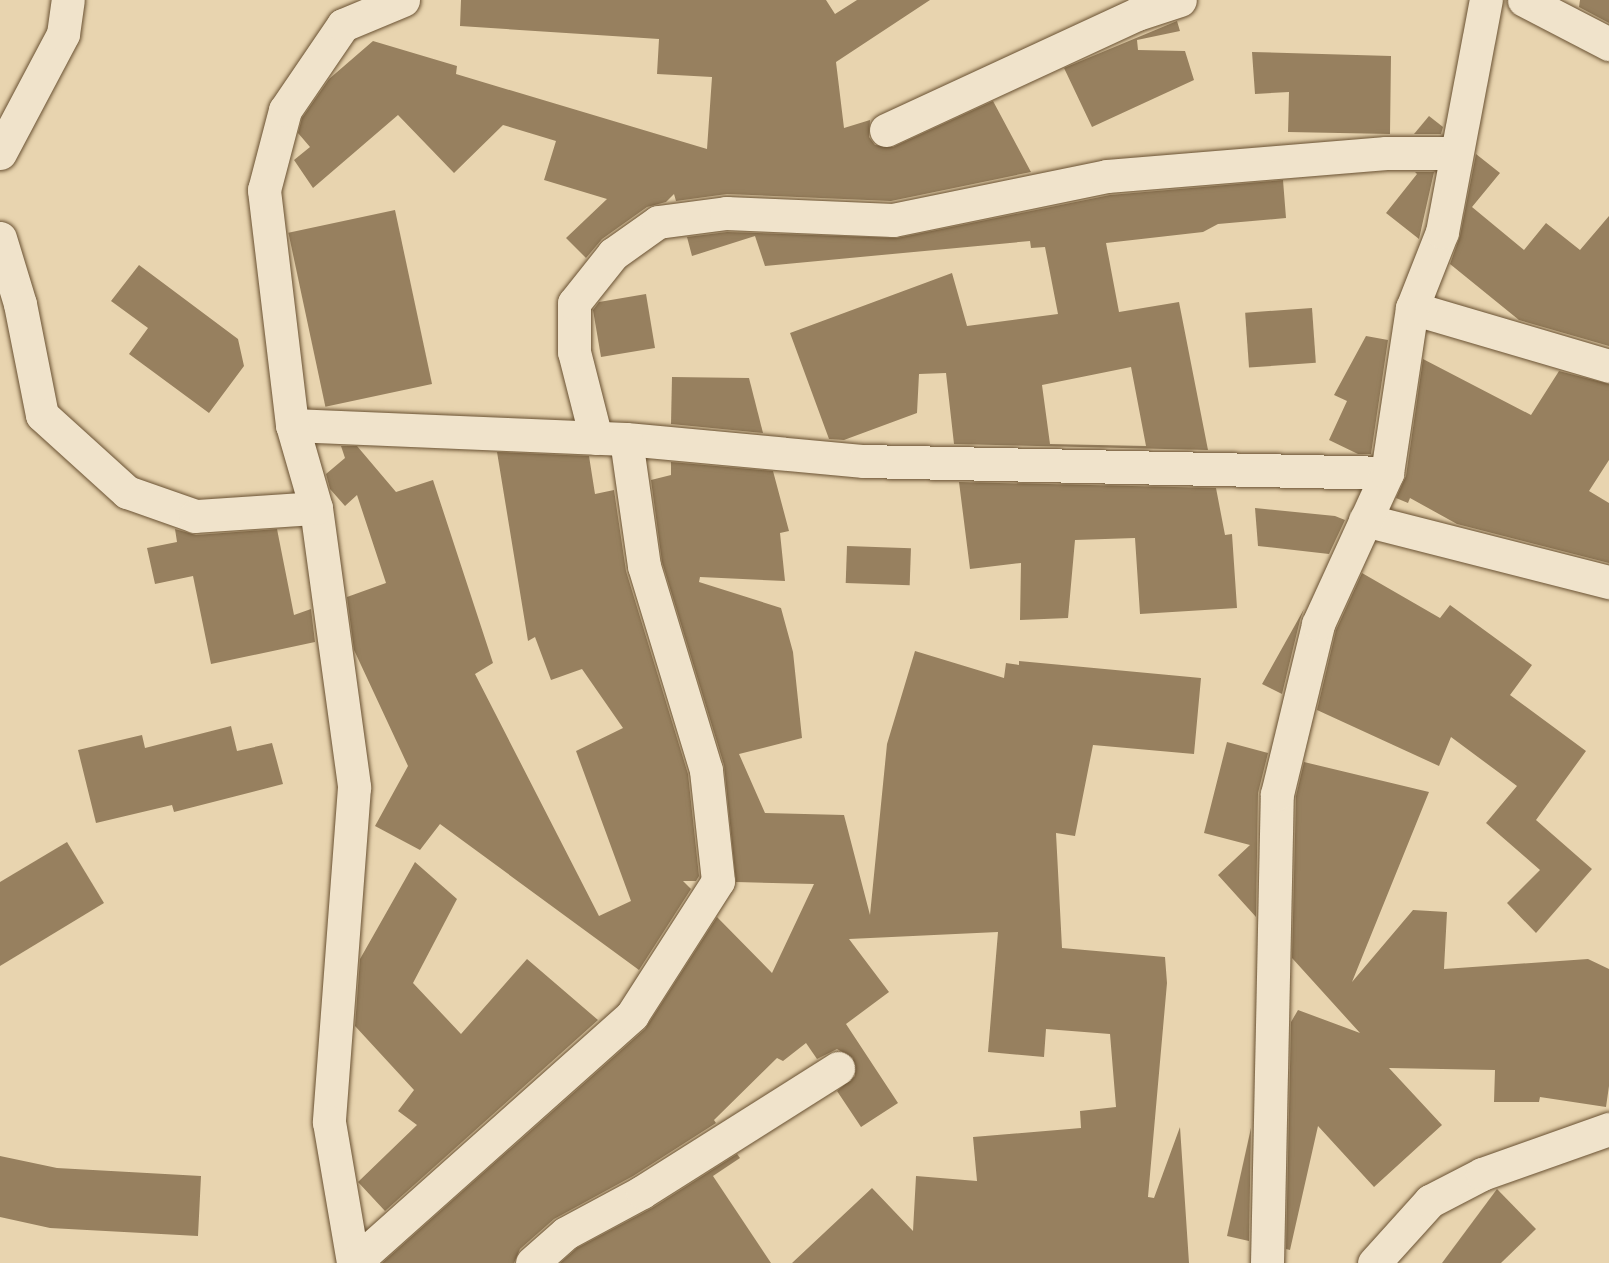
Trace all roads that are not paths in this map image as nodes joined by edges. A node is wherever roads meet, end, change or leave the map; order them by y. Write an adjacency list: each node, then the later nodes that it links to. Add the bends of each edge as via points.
1 (68, 0): 8 (street, via 63,34)
2 (403, 0): 13 (street, via 343,25 285,110 264,190)
3 (1180, 0): 7 (street, via 1137,14)
4 (1486, 0): 9 (street)
5 (1524, 0): 6 (street)
6 (1609, 44)
7 (886, 130)
8 (0, 153)
9 (1456, 153): 11 (street, via 1442,232); 14 (street, via 1386,153 1107,176 893,220 726,213 658,222 613,254 574,303 574,352)
10 (0, 238): 16 (street, via 20,304 42,415 127,492 195,516)
11 (1412, 308): 12 (street); 15 (street)
12 (1609, 366)
13 (292, 425): 14 (street); 16 (street)
14 (611, 439): 15 (street, via 864,461); 21 (street, via 644,566 706,770 718,881 632,1015)
15 (1387, 473): 17 (street)
16 (316, 508): 21 (street, via 354,787 328,1122)
17 (1365, 520): 18 (street); 23 (street, via 1318,624 1277,794)
18 (1609, 582)
19 (838, 1068): 22 (street, via 642,1192 566,1233)
20 (1609, 1129): 24 (street, via 1482,1174 1430,1201)
21 (353, 1263)
22 (532, 1263)
23 (1267, 1263)
24 (1374, 1263)

